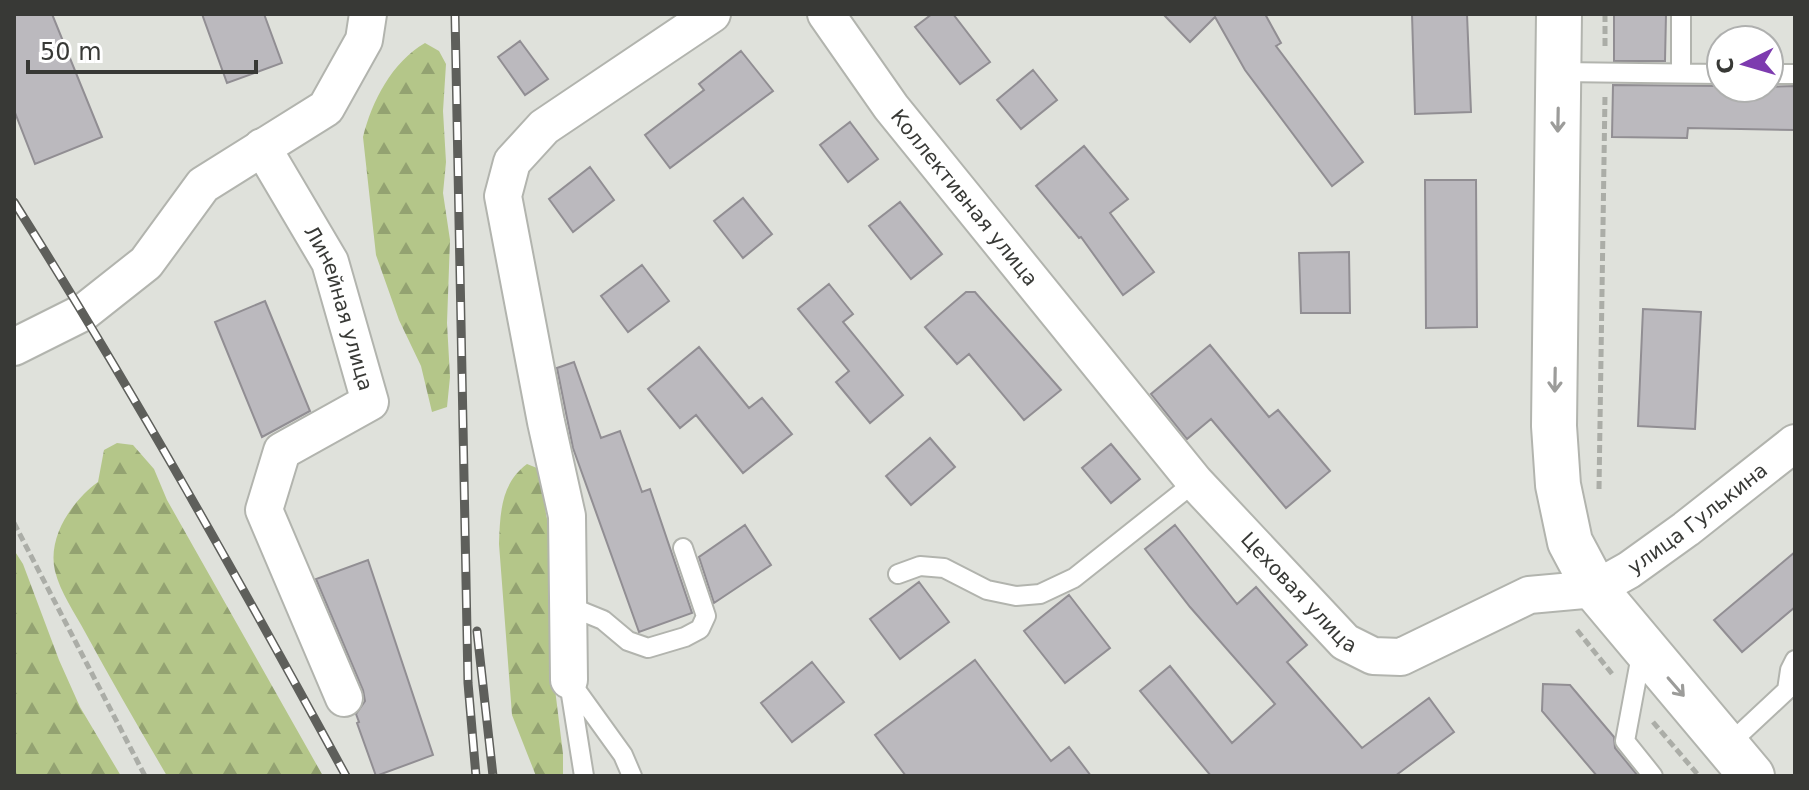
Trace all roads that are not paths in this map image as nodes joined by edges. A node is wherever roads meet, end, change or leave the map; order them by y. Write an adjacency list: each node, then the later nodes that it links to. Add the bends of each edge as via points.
1 (368, 14): 9 (street, via 364,40 326,108)
2 (712, 14): 17 (street, via 544,127 512,162 503,196 567,516)
3 (826, 14): 11 (street, Коллективная улица, via 891,107)
4 (1559, 14): 6 (main road)
5 (1681, 14): 7 (lane)
6 (1559, 72): 7 (lane); 16 (main road, one-way to 16, via 1554,426 1558,485 1570,542)
7 (1681, 73): 8 (lane)
8 (1705, 74)
9 (262, 147): 10 (street, via 203,185 146,263 84,312); 21 (street, Линейная улица, via 330,262 370,402 282,451 264,510)
10 (14, 347)
11 (1110, 378): 13 (street, Цеховая улица)
12 (1795, 443): 16 (street, улица Гулькина, via 1686,529)
13 (1195, 482): 15 (lane, via 1074,578 1040,594 987,590 944,568 920,566); 16 (street, Цеховая улица, via 1345,642 1373,656 1401,657 1529,595)
14 (683, 548): 17 (lane, via 706,616 700,629 685,637 648,648)
15 (898, 574)
16 (1595, 589): 18 (main road)
17 (566, 605): 20 (street)
18 (1642, 647): 22 (main road, one-way to 22); 25 (lane, via 1625,741)
19 (1795, 660): 22 (lane, via 1787,690)
20 (569, 680): 23 (lane); 24 (lane)
21 (344, 698)
22 (1740, 761)
23 (584, 776)
24 (632, 776)
25 (1653, 776)

